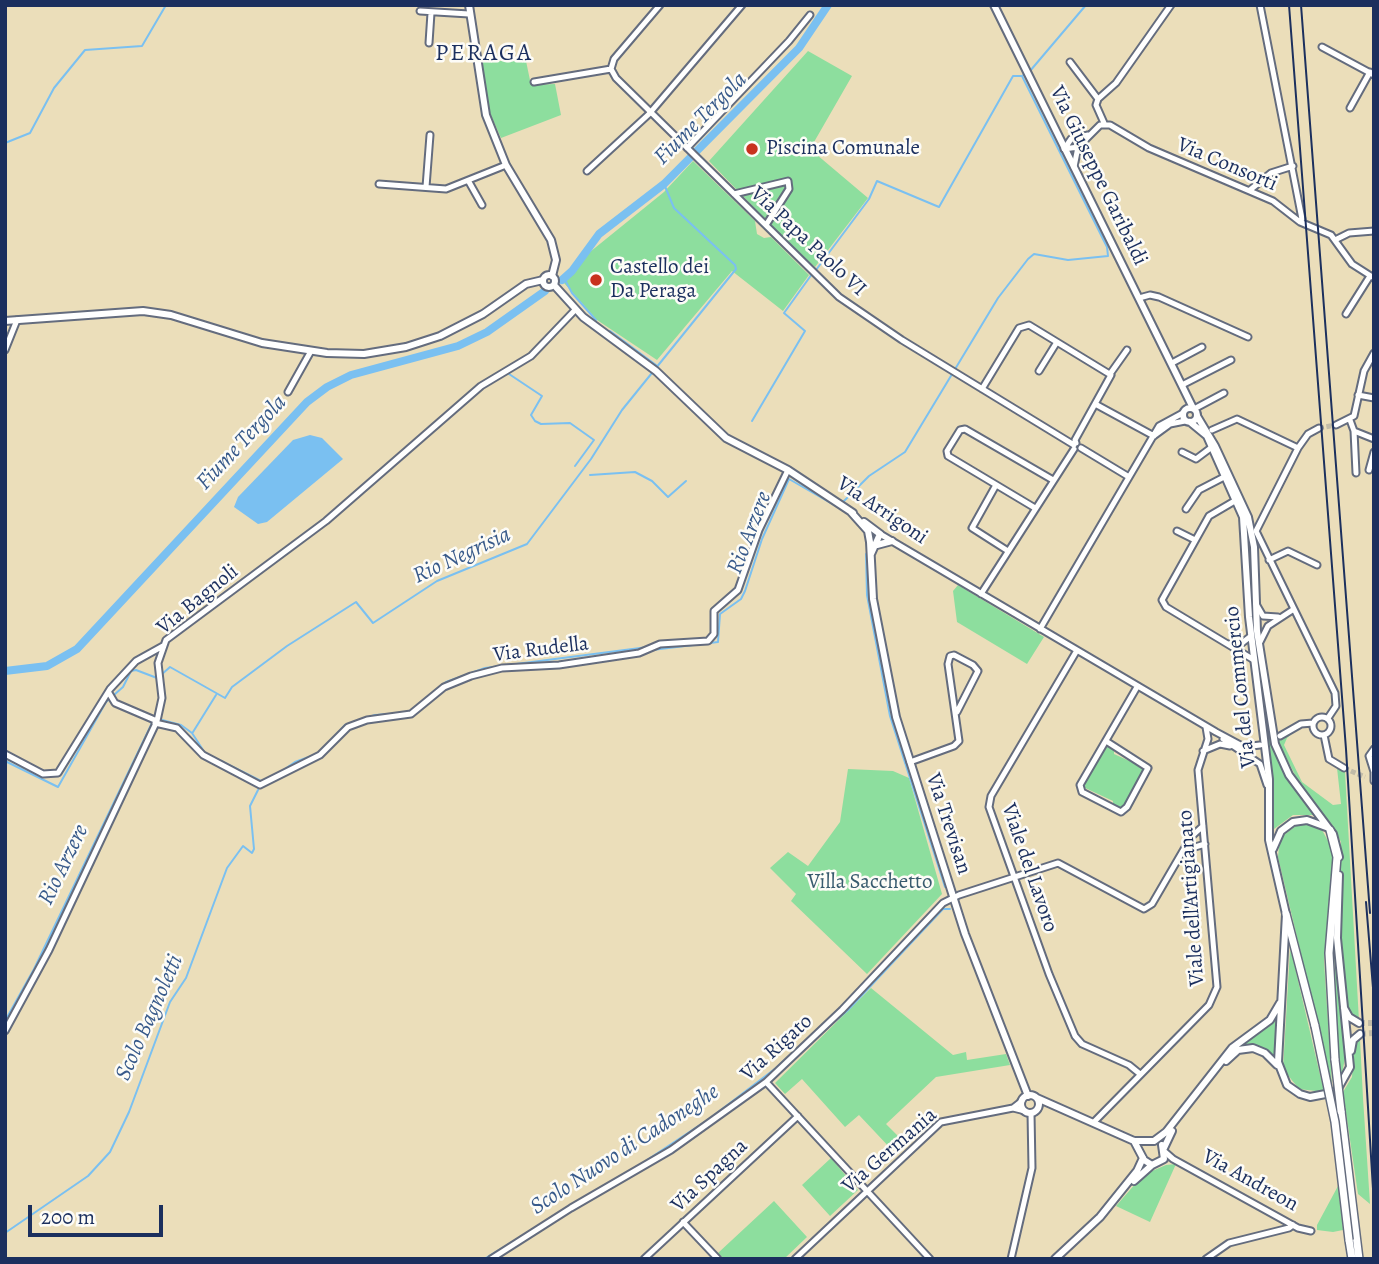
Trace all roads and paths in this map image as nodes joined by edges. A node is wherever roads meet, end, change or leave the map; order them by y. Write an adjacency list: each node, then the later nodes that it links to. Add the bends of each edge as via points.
1 (469, 5): 11 (main road)
2 (648, 5): 9 (street)
3 (660, 5): 9 (street)
4 (741, 5): 21 (street)
5 (994, 5): 23 (main road, Via Giuseppe Garibaldi)
6 (1171, 5): 19 (street, via 1141,52)
7 (1260, 5): 31 (street)
8 (420, 11): 10 (street)
9 (655, 11): 16 (street)
10 (431, 13): 11 (street); 13 (street)
11 (469, 14): 30 (main road, via 484,108)
12 (810, 15): 29 (street)
13 (429, 43)
14 (1322, 47): 17 (street)
15 (1070, 62): 19 (street)
16 (611, 69): 18 (street); 21 (street, Via Papa Paolo VI)
17 (1372, 73): 20 (street)
18 (534, 82)
19 (1098, 99): 22 (street)
20 (1350, 108)
21 (651, 112): 29 (street, Via Papa Paolo VI); 33 (street)
22 (1104, 123): 25 (street); 37 (street, Via Consorti, via 1211,177)
23 (1055, 130): 26 (street); 28 (main road, Via Giuseppe Garibaldi)
24 (430, 135): 36 (street)
25 (1088, 135): 26 (street); 27 (street)
26 (1071, 139): 28 (street)
27 (1078, 147): 28 (street); 32 (street)
28 (1064, 149): 32 (main road, Via Giuseppe Garibaldi)
29 (689, 150): 38 (street, Via Papa Paolo VI)
30 (506, 165): 34 (street); 44 (main road, via 551,240 556,260)
31 (1293, 166): 37 (street, via 1271,173); 40 (street)
32 (1074, 167): 48 (main road, Via Giuseppe Garibaldi)
33 (587, 171)
34 (468, 182): 36 (street, via 446,189); 39 (street)
35 (379, 184): 36 (street)
36 (426, 187)
37 (1250, 190): 43 (street, Via Consorti)
38 (734, 194): 41 (street, Via Papa Paolo VI); 41 (street, via 788,181 789,189)
39 (482, 205)
40 (1302, 219)
41 (766, 225): 65 (street, Via Papa Paolo VI, via 853,308)
42 (1374, 231): 43 (street, via 1349,233)
43 (1335, 240): 45 (street, Via Consorti, via 1352,264)
44 (552, 276): 46 (main road); 47 (main road)
45 (1372, 277): 50 (street, Via Consorti)
46 (543, 280): 47 (main road, via 546,286); 58 (main road, via 526,284 461,326 413,345 364,354)
47 (554, 285): 49 (main road, Via Arrigoni)
48 (1139, 298): 53 (street, Via Giuseppe Garibaldi, via 1159,297); 61 (main road, Via Giuseppe Garibaldi)
49 (575, 310): 87 (main road, Via Arrigoni, via 653,369 726,438); 115 (street, Via Bagnoli, via 531,356 481,386 326,521)
50 (1346, 314)
51 (17, 320): 52 (main road); 56 (street); 58 (main road, via 154,312 251,340)
52 (5, 321)
53 (1248, 337)
54 (1057, 342): 62 (street); 63 (street); 65 (street, via 1029,325 1021,326)
55 (1202, 347): 61 (street)
56 (5, 350)
57 (1127, 350): 63 (street)
58 (311, 351): 66 (street)
59 (1374, 353): 68 (street)
60 (1231, 360): 64 (street)
61 (1172, 362): 64 (main road, Via Giuseppe Garibaldi)
62 (1040, 371)
63 (1110, 374): 71 (street)
64 (1182, 385): 69 (main road, Via Giuseppe Garibaldi)
65 (982, 389): 82 (street, Via Papa Paolo VI)
66 (288, 392)
67 (1224, 393): 73 (street)
68 (1358, 395): 70 (street); 74 (street)
69 (1186, 397): 72 (main road, Via Giuseppe Garibaldi); 73 (main road, Via Giuseppe Garibaldi)
70 (1374, 398)
71 (1097, 405): 80 (street); 82 (street, via 1074,440)
72 (1183, 411): 73 (main road); 75 (main road, Via Giuseppe Garibaldi); 80 (street, via 1161,424)
73 (1194, 411): 75 (main road); 78 (main road, Via Giuseppe Garibaldi)
74 (1350, 420): 76 (street); 79 (street)
75 (1188, 421): 80 (street, via 1170,424); 83 (main road, Via Giuseppe Garibaldi, via 1202,430)
76 (1336, 425)
77 (1319, 428): 84 (street)
78 (1209, 430): 84 (street, via 1237,419); 98 (main road, Via Giuseppe Garibaldi)
79 (1354, 431): 81 (street); 89 (street)
80 (1155, 436): 91 (street)
81 (1374, 439)
82 (1076, 446): 91 (street, Via Papa Paolo VI); 92 (street)
83 (1212, 447): 85 (street, via 1196,459); 90 (main road, Via Giuseppe Garibaldi)
84 (1297, 448): 105 (street, via 1258,524 1257,534)
85 (1182, 452)
86 (1374, 452): 88 (street)
87 (788, 470): 97 (main road, Via Arrigoni); 122 (street, Via Rudella, via 738,590 714,611 710,640 559,665 471,673 444,687 411,714 348,727 320,755 260,785 203,755 177,728)
88 (1369, 470)
89 (1356, 472)
90 (1227, 476): 94 (main road, Via Giuseppe Garibaldi); 96 (street, via 1199,490)
91 (1129, 477): 111 (street)
92 (1053, 480): 93 (street, via 961,429 947,455); 95 (street)
93 (996, 485): 95 (street); 104 (street, via 971,528)
94 (1238, 499): 98 (main road, Via Giuseppe Garibaldi); 101 (street, via 1211,514)
95 (1035, 508): 104 (street)
96 (1186, 509)
97 (851, 512): 100 (main road, Via Arrigoni); 103 (main road, Via Trevisan)
98 (1246, 517): 108 (main road, Via del Commercio, via 1254,547); 112 (main road, Via del Commercio)
99 (1177, 531): 101 (street)
100 (880, 534): 102 (street, Via Arrigoni); 103 (main road)
101 (1195, 540): 113 (street, via 1162,602)
102 (891, 541): 103 (main road); 107 (street, Via Arrigoni)
103 (874, 544): 134 (main road, Via Trevisan, via 873,598 890,692)
104 (1008, 551): 107 (street)
105 (1269, 560): 106 (street, via 1288,551); 109 (street)
106 (1317, 565)
107 (981, 594): 111 (street, Via Arrigoni)
108 (1256, 604): 110 (street, via 1263,615); 114 (main road, Via del Commercio)
109 (1294, 610): 110 (street); 121 (street, via 1335,693 1336,706)
110 (1278, 617): 114 (street)
111 (1040, 629): 116 (street, Via Arrigoni)
112 (1251, 636): 113 (street, via 1242,643); 117 (main road, Via del Commercio)
113 (1229, 644): 117 (street)
114 (1259, 645): 139 (main road, Via del Commercio, via 1278,752 1299,790)
115 (163, 646): 119 (street, via 136,662); 122 (street, Via Bagnoli, via 162,698)
116 (1076, 652): 118 (street, Via Arrigoni); 143 (street, Viale del Lavoro, via 989,801)
117 (1254, 660): 137 (main road, Via del Commercio)
118 (1138, 687): 124 (street, Via Arrigoni); 128 (street)
119 (111, 696): 122 (street); 133 (street, via 58,773 43,774)
120 (957, 712): 120 (street, via 948,664 954,655 978,671); 134 (street, via 958,744)
121 (1328, 718): 123 (street); 126 (street, via 1332,727)
122 (156, 722): 149 (street, Via Bagnoli, via 49,950)
123 (1313, 723): 126 (street, via 1316,733); 127 (street)
124 (1206, 727): 125 (street, Via Arrigoni); 132 (street, Viale dell'Artigianato)
125 (1216, 732): 129 (street, Via Arrigoni, via 1244,747); 130 (street, Via Arrigoni)
126 (1324, 735): 135 (street, via 1329,759)
127 (1280, 736)
128 (1106, 741): 128 (street, via 1080,787 1121,811 1148,768)
129 (1260, 745)
130 (1234, 747): 132 (street, via 1220,744); 137 (street, Via Arrigoni, via 1260,764)
131 (1374, 749): 136 (street, via 1369,756)
132 (1203, 751): 138 (street, Viale dell'Artigianato, via 1198,771)
133 (5, 754)
134 (910, 762): 144 (main road, Via Trevisan)
135 (1344, 768)
136 (1372, 776)
137 (1270, 802): 142 (main road, Via del Commercio)
138 (1203, 826): 140 (street, Viale dell'Artigianato); 141 (street)
139 (1330, 830): 142 (main road, via 1315,822 1293,822 1279,834); 147 (main road, Via del Commercio, via 1339,846); 184 (highway, Via del Commercio, bridge, via 1336,857 1329,953 1332,1030)
140 (1205, 844): 141 (street); 153 (street, Viale dell'Artigianato, via 1217,987 1209,1004)
141 (1185, 850): 143 (street, Via Rigato, via 1152,904 1144,909 1058,863)
142 (1272, 854): 145 (main road, Via del Commercio)
143 (1013, 876): 144 (street, Via Rigato); 153 (street, Viale del Lavoro, via 1075,1036)
144 (953, 898): 154 (street, Via Rigato); 155 (main road, Via Trevisan)
145 (1286, 914): 146 (main road, Via del Commercio); 183 (highway, Via del Commercio, bridge, via 1333,1110)
146 (1282, 998): 152 (main road, Via del Commercio); 164 (main road, via 1273,1017 1231,1048 1166,1132)
147 (1343, 1002): 148 (main road, via 1349,1017); 151 (main road, Via del Commercio)
148 (1359, 1023)
149 (5, 1031)
150 (1360, 1034): 151 (main road, via 1353,1040)
151 (1350, 1063): 152 (main road, via 1338,1090 1317,1097 1292,1090)
152 (1279, 1067): 165 (main road, via 1259,1049 1233,1054 1168,1137)
153 (1140, 1074): 162 (street, Viale dell'Artigianato)
154 (766, 1082): 161 (street); 175 (street, Via Rigato, via 671,1150)
155 (1025, 1098): 156 (main road); 159 (street, Via Germania); 160 (main road, Via Trevisan)
156 (1037, 1098): 157 (main road); 158 (main road)
157 (1049, 1104): 158 (main road); 162 (main road)
158 (1038, 1107): 160 (main road)
159 (1013, 1108): 160 (street); 170 (street, Via Germania, via 944,1121)
160 (1028, 1112): 180 (street, via 1032,1168)
161 (798, 1116): 170 (street); 172 (street, Via Spagna)
162 (1094, 1122): 163 (main road)
163 (1134, 1141): 164 (main road); 166 (main road)
164 (1151, 1142): 165 (main road); 166 (main road)
165 (1165, 1150): 167 (street, Via Andreon); 168 (main road)
166 (1142, 1155): 169 (main road); 171 (main road, via 1137,1171)
167 (1173, 1159): 168 (street, Via Andreon); 173 (street, Via Andreon)
168 (1162, 1161): 169 (main road)
169 (1152, 1165): 171 (main road)
170 (867, 1191): 178 (street, Via Germania); 179 (street)
171 (1115, 1199): 181 (main road)
172 (684, 1222): 176 (street, Via Spagna); 177 (street)
173 (1293, 1225): 174 (street, Via Andreon); 182 (street, via 1229,1243)
174 (1311, 1231)
175 (491, 1259)
176 (644, 1259)
177 (718, 1259)
178 (795, 1259)
179 (930, 1259)
180 (1012, 1259)
181 (1055, 1259)
182 (1206, 1259)
183 (1352, 1259)
184 (1359, 1259)

